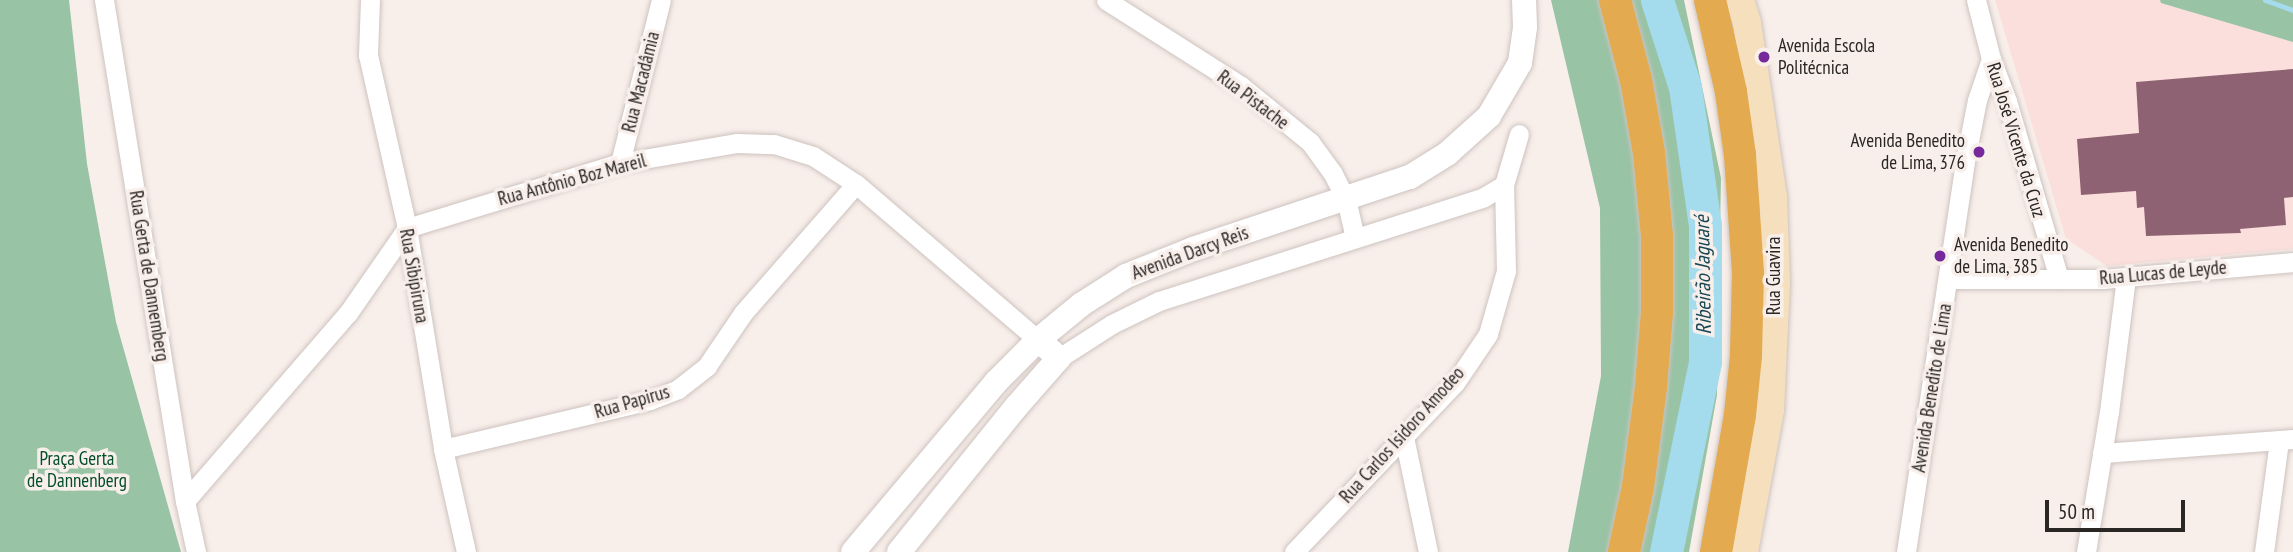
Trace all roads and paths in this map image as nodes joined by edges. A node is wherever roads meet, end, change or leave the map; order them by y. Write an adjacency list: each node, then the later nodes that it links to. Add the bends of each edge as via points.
1 (104, 0): 30 (street, Rua Gerta de Dannemberg)
2 (370, 0): 16 (street, Rua Sibipiruna, via 368,55)
3 (661, 0): 12 (street, Rua Macadâmia)
4 (1106, 0): 15 (street, Rua Pistache, via 1241,86 1310,142)
5 (1524, 0): 15 (street, Avenida Darcy Reis, via 1520,63 1489,116 1447,154 1410,177)
6 (1615, 0): 37 (highway, via 1649,153 1657,236 1651,387)
7 (1710, 0): 38 (highway, via 1736,130 1748,274 1740,415)
8 (1740, 0): 39 (main road, Rua Guavira, via 1773,196 1776,284 1770,410)
9 (1976, 0): 10 (street, Rua José Vicente da Cruz)
10 (1991, 59): 20 (street, Avenida Benedito de Lima, via 1972,124); 21 (street, Rua José Vicente da Cruz)
11 (1519, 134): 14 (street)
12 (620, 163): 13 (street, Rua Antônio Boz Mareil, via 737,143 774,144 813,156); 16 (street, Rua Antônio Boz Mareil)
13 (856, 184): 22 (street, Rua Antônio Boz Mareil); 28 (street, Rua Papirus, via 743,313 707,366 678,389 650,400)
14 (1504, 185): 17 (street, Avenida Darcy Reis, via 1464,204); 25 (street, Rua Carlos Isidoro Amodeo, via 1506,271 1488,334 1455,383)
15 (1346, 199): 17 (street, Rua Pistache); 22 (street, Avenida Darcy Reis, via 1126,276)
16 (407, 228): 28 (street, Rua Sibipiruna); 30 (street, via 348,313)
17 (1355, 238): 23 (street, Avenida Darcy Reis, via 1159,301)
18 (2293, 262): 19 (street, Rua Lucas de Leyde)
19 (2126, 276): 21 (street, Rua Lucas de Leyde); 29 (street)
20 (1949, 279): 21 (street, Rua Lucas de Leyde); 40 (street, Avenida Benedito de Lima)
21 (2059, 279)
22 (1038, 340): 23 (street, Rua Antônio Boz Mareil); 24 (street, Avenida Darcy Reis)
23 (1059, 358): 27 (street, Avenida Darcy Reis)
24 (974, 406): 27 (street, via 985,423); 33 (street, Avenida Darcy Reis)
25 (1404, 437): 35 (street, Rua Carlos Isidoro Amodeo); 36 (street)
26 (2286, 440): 29 (street); 42 (street)
27 (985, 446): 34 (street, Avenida Darcy Reis)
28 (443, 449): 32 (street, Rua Sibipiruna)
29 (2102, 453): 41 (street)
30 (185, 501): 31 (street, Rua Gerta de Dannemberg)
31 (196, 552)
32 (466, 552)
33 (853, 552)
34 (899, 552)
35 (1294, 552)
36 (1428, 552)
37 (1624, 552)
38 (1716, 552)
39 (1745, 552)
40 (1906, 552)
41 (2086, 552)
42 (2263, 552)

